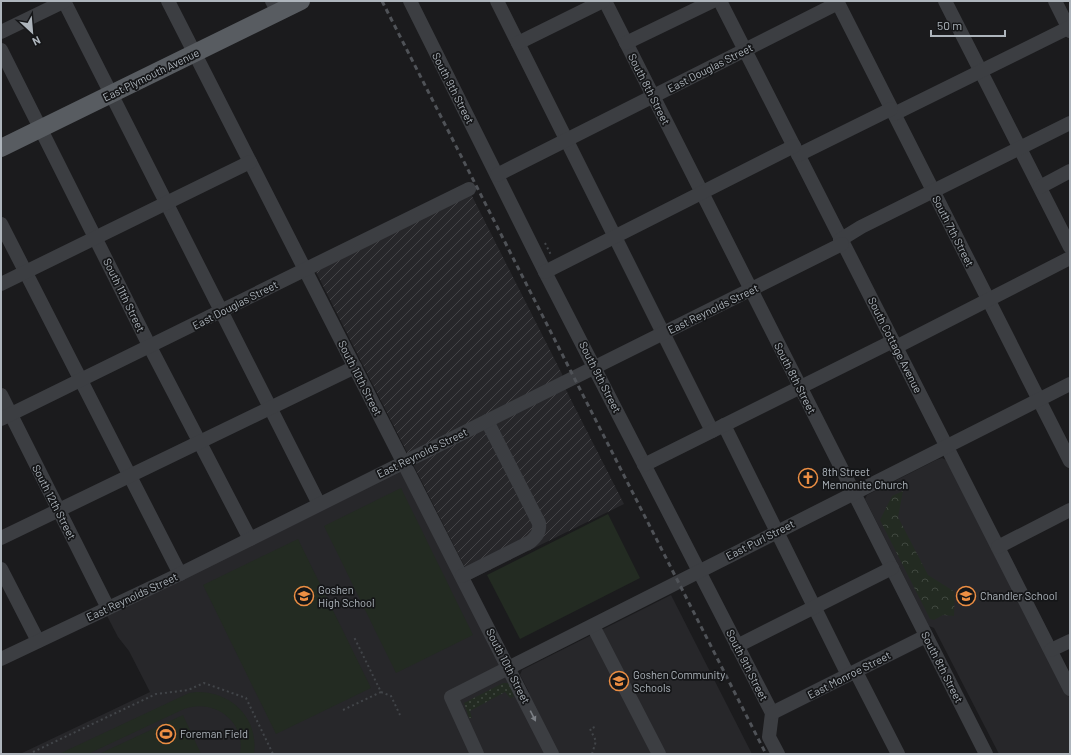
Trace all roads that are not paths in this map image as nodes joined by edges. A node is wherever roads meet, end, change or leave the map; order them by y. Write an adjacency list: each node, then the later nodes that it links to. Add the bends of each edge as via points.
1 (64, 1): 14 (street); 21 (street)
2 (168, 1): 19 (street, South 10th Street)
3 (301, 1): 12 (main road, East Plymouth Avenue)
4 (410, 1): 32 (street, South 9th Street)
5 (497, 1): 15 (street)
6 (604, 1): 15 (street); 16 (street, South 8th Street)
7 (713, 1): 16 (street)
8 (720, 1): 18 (street, South Cottage Avenue)
9 (945, 1): 20 (street)
10 (1055, 1): 13 (street)
11 (837, 2): 18 (street, East Douglas Street); 23 (street, South 7th Street)
12 (275, 7): 19 (main road, East Plymouth Avenue)
13 (1069, 29): 20 (street)
14 (1, 32)
15 (518, 43): 26 (street)
16 (626, 43): 22 (street, South 8th Street)
17 (1, 50): 25 (street, South 11th Street)
18 (745, 50): 22 (street, East Douglas Street); 29 (street, South Cottage Avenue)
19 (195, 54): 21 (main road, East Plymouth Avenue); 30 (street, South 10th Street)
20 (981, 71): 23 (street); 27 (street)
21 (112, 94): 25 (main road, East Plymouth Avenue); 37 (street)
22 (653, 97): 26 (street, East Douglas Street); 36 (street, South 8th Street)
23 (893, 112): 29 (street); 35 (street, South 7th Street)
24 (1070, 123): 27 (street, East Reynolds Street)
25 (40, 128): 28 (main road, East Plymouth Avenue); 40 (street, South 11th Street)
26 (567, 140): 32 (street, East Douglas Street); 39 (street)
27 (1020, 147): 33 (street); 35 (street, East Reynolds Street)
28 (1, 148)
29 (796, 151): 36 (street); 41 (street, South Cottage Avenue)
30 (250, 162): 37 (street); 44 (street, South 10th Street)
31 (1070, 171): 33 (street)
32 (497, 175): 46 (street, South 9th Street)
33 (1040, 187): 42 (street)
34 (469, 189): 44 (street, East Douglas Street)
35 (933, 191): 41 (street, East Reynolds Street); 49 (street, South 7th Street)
36 (702, 193): 39 (street); 48 (street, South 8th Street)
37 (167, 203): 40 (street); 50 (street)
38 (1, 224): 45 (street)
39 (616, 237): 46 (street); 51 (street)
40 (96, 238): 45 (street); 53 (street, South 11th Street)
41 (841, 242): 48 (street, East Reynolds Street); 52 (street, South Cottage Avenue)
42 (1070, 247)
43 (1070, 258): 49 (street)
44 (305, 269): 50 (street, East Douglas Street); 54 (street, South 10th Street)
45 (26, 272): 47 (street); 56 (street)
46 (546, 272): 55 (street, South 9th Street)
47 (1, 284)
48 (751, 291): 51 (street, East Reynolds Street); 58 (street, South 8th Street)
49 (988, 300): 52 (street); 60 (street, South 7th Street)
50 (223, 311): 53 (street, East Douglas Street); 61 (street)
51 (664, 332): 55 (street, East Reynolds Street); 64 (street)
52 (895, 344): 58 (street); 66 (street, South Cottage Avenue)
53 (150, 347): 56 (street, East Douglas Street); 65 (street, South 11th Street)
54 (355, 367): 61 (street); 68 (street, South 10th Street)
55 (595, 367): 63 (street, East Reynolds Street); 69 (street, South 9th Street)
56 (81, 381): 62 (street, East Douglas Street); 70 (street)
57 (1070, 384): 60 (street, East Purl Street)
58 (800, 387): 64 (street); 71 (street, South 8th Street)
59 (1, 395): 62 (street, South 12th Street)
60 (1038, 400): 66 (street, East Purl Street); 67 (street, South 7th Street)
61 (270, 408): 65 (street); 72 (street)
62 (6, 417): 74 (street, South 12th Street)
63 (487, 421): 68 (street, East Reynolds Street); 83 (street, via 539,523 540,531 530,542)
64 (718, 428): 69 (street); 75 (street)
65 (199, 443): 70 (street); 77 (street, South 11th Street)
66 (946, 447): 71 (street, East Purl Street); 78 (street, South Cottage Avenue)
67 (1070, 461)
68 (403, 463): 72 (street, East Reynolds Street); 83 (street, South 10th Street)
69 (644, 465): 81 (street, South 9th Street)
70 (130, 477): 74 (street); 82 (street)
71 (853, 494): 75 (street, East Purl Street); 79 (street, South 8th Street)
72 (319, 504): 77 (street, East Reynolds Street)
73 (1070, 510): 78 (street)
74 (59, 511): 76 (street); 84 (street, South 12th Street)
75 (777, 532): 81 (street, East Purl Street); 85 (street)
76 (1, 538)
77 (250, 539): 82 (street, East Reynolds Street)
78 (998, 547): 91 (street, South Cottage Avenue)
79 (892, 568): 85 (street); 87 (street, South 8th Street)
80 (1, 569): 88 (street)
81 (699, 571): 86 (street, East Purl Street); 90 (street, South 9th Street)
82 (180, 574): 84 (street, East Reynolds Street)
83 (462, 576): 93 (street, South 10th Street)
84 (108, 608): 88 (street, East Reynolds Street)
85 (814, 608): 90 (street); 94 (street)
86 (593, 626): 93 (street, East Purl Street); 99 (street)
87 (926, 636): 94 (street, East Monroe Street); 102 (street, South 8th Street)
88 (38, 641): 92 (street, East Reynolds Street)
89 (1070, 641): 91 (street)
90 (737, 646): 96 (street, South 9th Street)
91 (1051, 650): 95 (street, South Cottage Avenue)
92 (1, 659)
93 (509, 668): 97 (street, East Purl Street, via 451,697); 98 (street, South 10th Street, one-way to 98)
94 (852, 673): 96 (street, East Monroe Street); 101 (street)
95 (1070, 689)
96 (772, 713): 100 (street, South 9th Street, via 769,737)
97 (477, 754)
98 (552, 754)
99 (659, 754)
100 (778, 754)
101 (898, 754)
102 (986, 754)

